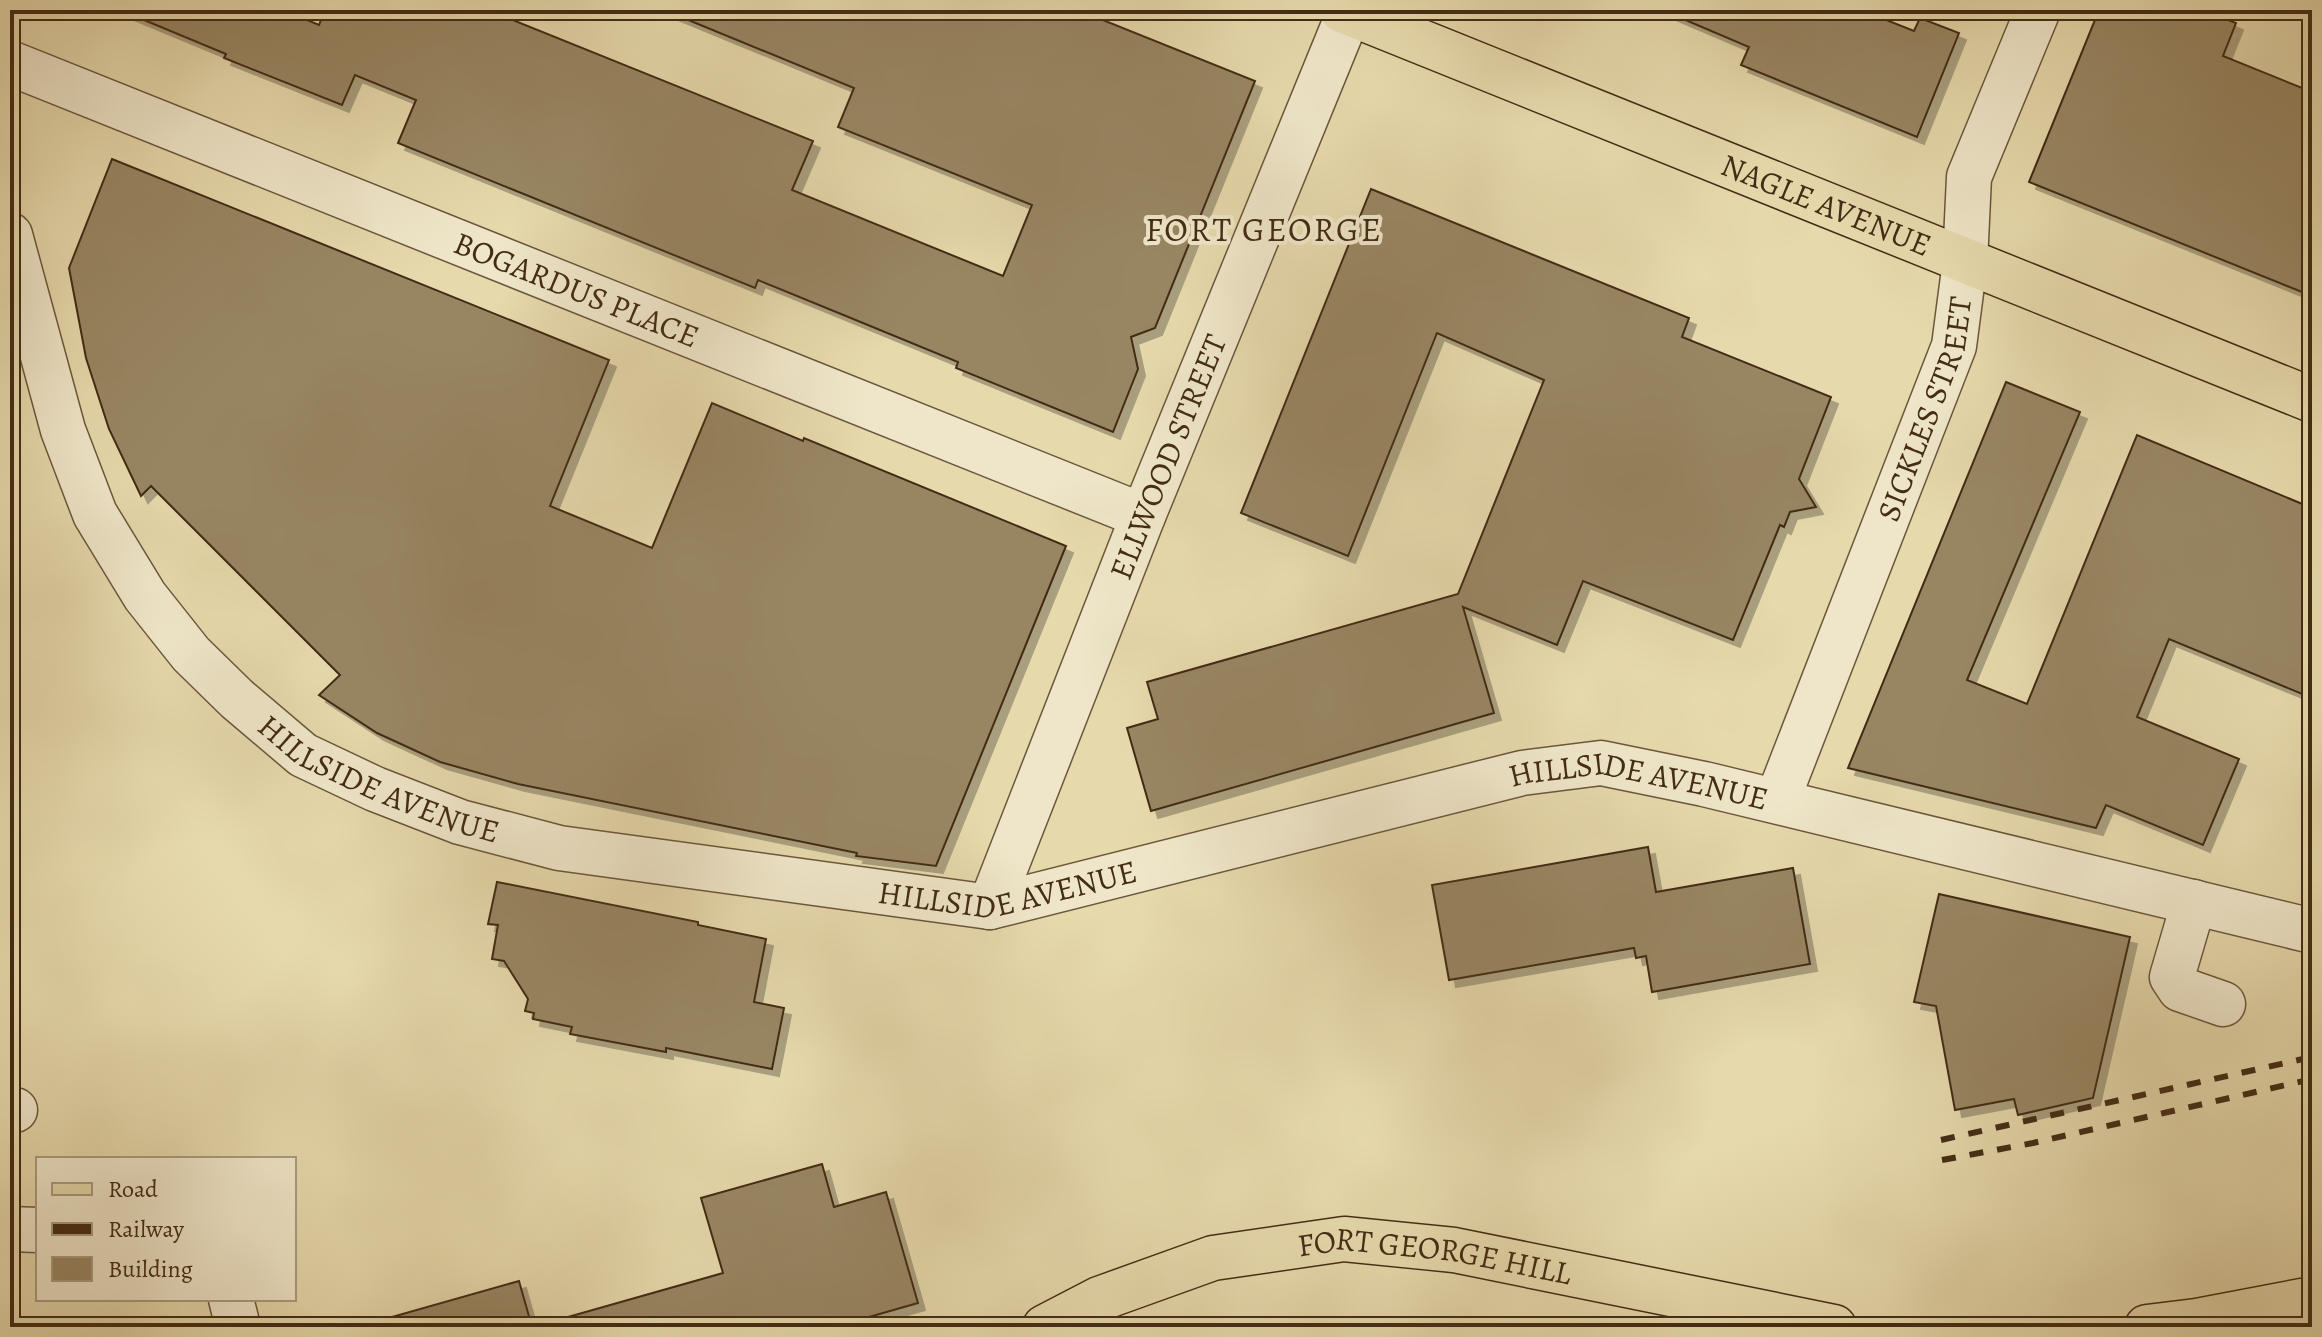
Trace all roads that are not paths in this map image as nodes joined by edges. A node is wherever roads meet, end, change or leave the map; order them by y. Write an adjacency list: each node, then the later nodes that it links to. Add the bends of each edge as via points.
1 (2038, 10): 5 (street, SICKLES STREET, via 1969,177)
2 (1347, 11): 5 (main road, NAGLE AVENUE); 7 (street, ELLWOOD STREET)
3 (10, 63): 7 (street, BOGARDUS PLACE)
4 (10, 235): 10 (street, HILLSIDE AVENUE, via 63,430 95,514 145,596 191,654 303,755 460,822 559,848)
5 (1965, 262): 6 (main road, NAGLE AVENUE); 8 (street, SICKLES STREET, via 1954,346)
6 (2312, 400)
7 (1143, 516): 10 (street, ELLWOOD STREET)
8 (1777, 801): 9 (street, HILLSIDE AVENUE); 10 (street, HILLSIDE AVENUE, via 1601,763 1522,773)
9 (2194, 902): 11 (street, HILLSIDE AVENUE); 12 (street, via 2172,977 2180,989)
10 (990, 907)
11 (2312, 931)
12 (2223, 1004)
13 (10, 1229): 14 (street)
14 (36, 1230)
15 (2312, 1299): 20 (main road)
16 (232, 1301): 17 (street)
17 (238, 1327)
18 (1045, 1327): 19 (main road, FORT GEORGE HILL, via 1099,1299 1213,1258 1344,1239 1454,1250)
19 (1834, 1327)
20 (2147, 1327)

